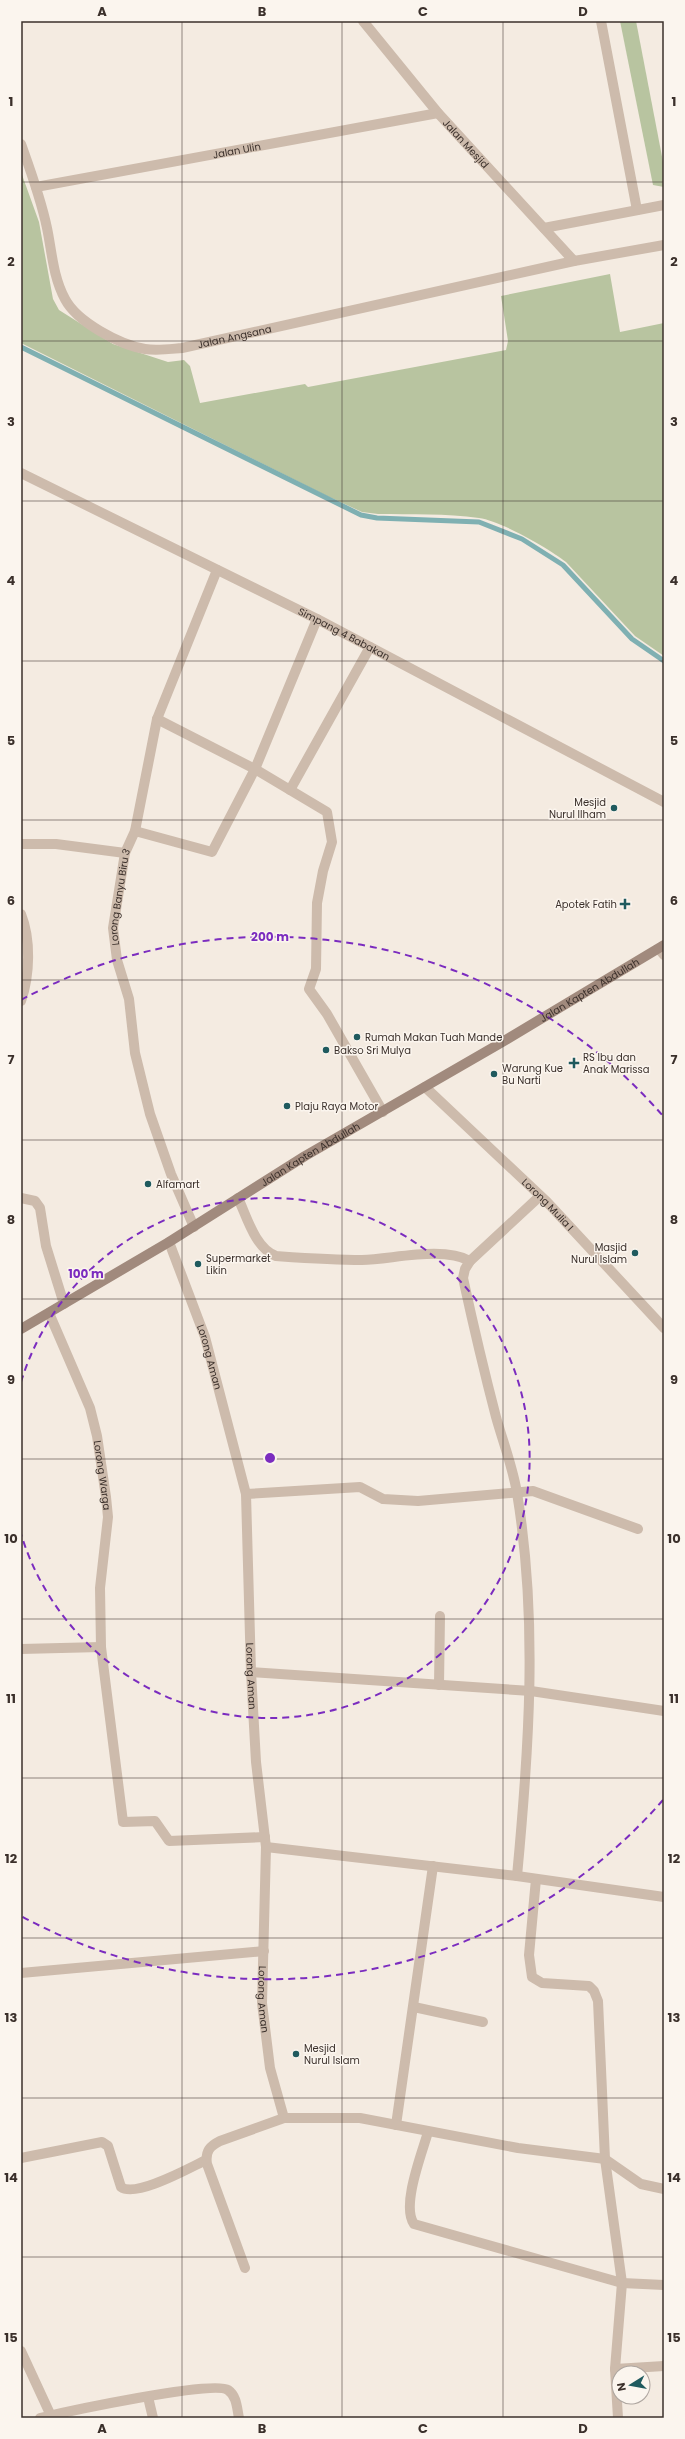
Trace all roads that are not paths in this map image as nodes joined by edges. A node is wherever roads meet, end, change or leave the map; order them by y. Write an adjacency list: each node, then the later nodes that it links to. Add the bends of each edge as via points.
1 (363, 21): 3 (street, Jalan Mesjid)
2 (601, 21): 7 (street)
3 (438, 113): 5 (street, Jalan Ulin); 8 (street, Jalan Mesjid)
4 (21, 144): 5 (street, Jalan Angsana)
5 (36, 187): 10 (street, Jalan Angsana, via 56,278 66,301 80,316 102,332 121,342 145,349 182,348)
6 (664, 205): 7 (street)
7 (637, 210): 8 (street)
8 (544, 228): 10 (street, Jalan Mesjid)
9 (664, 245): 10 (street, Jalan Angsana)
10 (574, 261)
11 (21, 473): 12 (street, Simpang 4 Babakan)
12 (217, 570): 13 (street, Simpang 4 Babakan); 15 (street, Lorong Banyu Biru 3)
13 (317, 619): 14 (street, Simpang 4 Babakan); 16 (street)
14 (370, 647): 17 (street); 18 (street, Simpang 4 Babakan)
15 (157, 719): 16 (street); 19 (street, Lorong Banyu Biru 3)
16 (255, 769): 17 (street); 19 (street, via 212,852)
17 (290, 790): 26 (street, via 327,812 332,842 322,871 318,896 315,928 316,969 309,990 327,1014)
18 (664, 802)
19 (135, 831): 21 (street, Lorong Banyu Biru 3)
20 (21, 844): 21 (street, via 56,844)
21 (125, 853): 30 (street, Lorong Banyu Biru 3, via 113,928 117,960 129,999 135,1053 150,1114 171,1174)
22 (21, 914): 24 (street, via 28,956 27,976)
23 (662, 950): 25 (main road, Jalan Kapten Abdullah)
24 (21, 1001)
25 (425, 1087): 26 (main road, Jalan Kapten Abdullah); 27 (street, Lorong Mulia I)
26 (383, 1112): 29 (main road, Jalan Kapten Abdullah)
27 (540, 1196): 32 (street); 35 (street, Lorong Mulia I)
28 (21, 1198): 33 (street, via 35,1201 38,1206 46,1246)
29 (238, 1198): 30 (main road, Jalan Kapten Abdullah); 32 (street, via 259,1243 267,1253 276,1256 362,1260 444,1253 460,1255)
30 (194, 1227): 31 (main road, Jalan Kapten Abdullah)
31 (169, 1242): 33 (main road, Jalan Kapten Abdullah); 38 (street, Lorong Aman, via 205,1337)
32 (470, 1261): 37 (street, via 463,1278 484,1374)
33 (64, 1304): 34 (main road, Jalan Kapten Abdullah)
34 (49, 1313): 36 (main road, Jalan Kapten Abdullah); 41 (street, Lorong Warga, via 90,1408 101,1458 108,1517 100,1588)
35 (664, 1328)
36 (21, 1330)
37 (517, 1492): 38 (street, via 418,1501 383,1499 360,1487); 39 (street, via 539,1492); 45 (street, via 528,1593)
38 (246, 1494): 43 (street, Lorong Aman)
39 (638, 1529)
40 (440, 1616): 44 (street)
41 (101, 1647): 42 (street); 47 (street, Lorong Warga, via 123,1822 155,1821 169,1841)
42 (21, 1649)
43 (251, 1672): 44 (street); 47 (street, Lorong Aman, via 256,1762)
44 (439, 1685): 45 (street)
45 (531, 1691): 46 (street); 49 (street)
46 (664, 1711)
47 (265, 1842): 48 (street); 52 (street, Lorong Aman)
48 (433, 1866): 49 (street); 54 (street)
49 (517, 1876): 50 (street)
50 (536, 1879): 51 (street); 60 (street, via 529,1955 532,1977 542,1983 589,1986 597,1997)
51 (664, 1897)
52 (264, 1951): 53 (street); 56 (street, Lorong Aman, via 264,2032 270,2068)
53 (21, 1973)
54 (414, 2007): 55 (street); 57 (street)
55 (483, 2022)
56 (284, 2118): 57 (street, via 360,2118); 61 (street, via 214,2144 208,2148)
57 (396, 2125): 58 (street)
58 (428, 2132): 60 (street, via 518,2148); 64 (street, via 412,2190 409,2212 414,2224)
59 (21, 2158): 61 (street, via 102,2142 108,2146 121,2187 127,2191 139,2190)
60 (605, 2159): 62 (street, via 642,2184); 64 (street)
61 (206, 2160): 63 (street)
62 (664, 2189)
63 (245, 2268)
64 (622, 2283): 65 (street); 67 (street)
65 (664, 2285)
66 (21, 2351): 72 (street)
67 (615, 2365)
68 (664, 2366): 69 (street)
69 (651, 2367)
70 (148, 2397): 72 (street); 74 (street); 75 (street, via 180,2391 224,2388 230,2391 234,2398)
71 (617, 2405): 76 (street)
72 (51, 2417): 73 (street)
73 (40, 2418)
74 (153, 2418)
75 (239, 2418)
76 (618, 2418)

